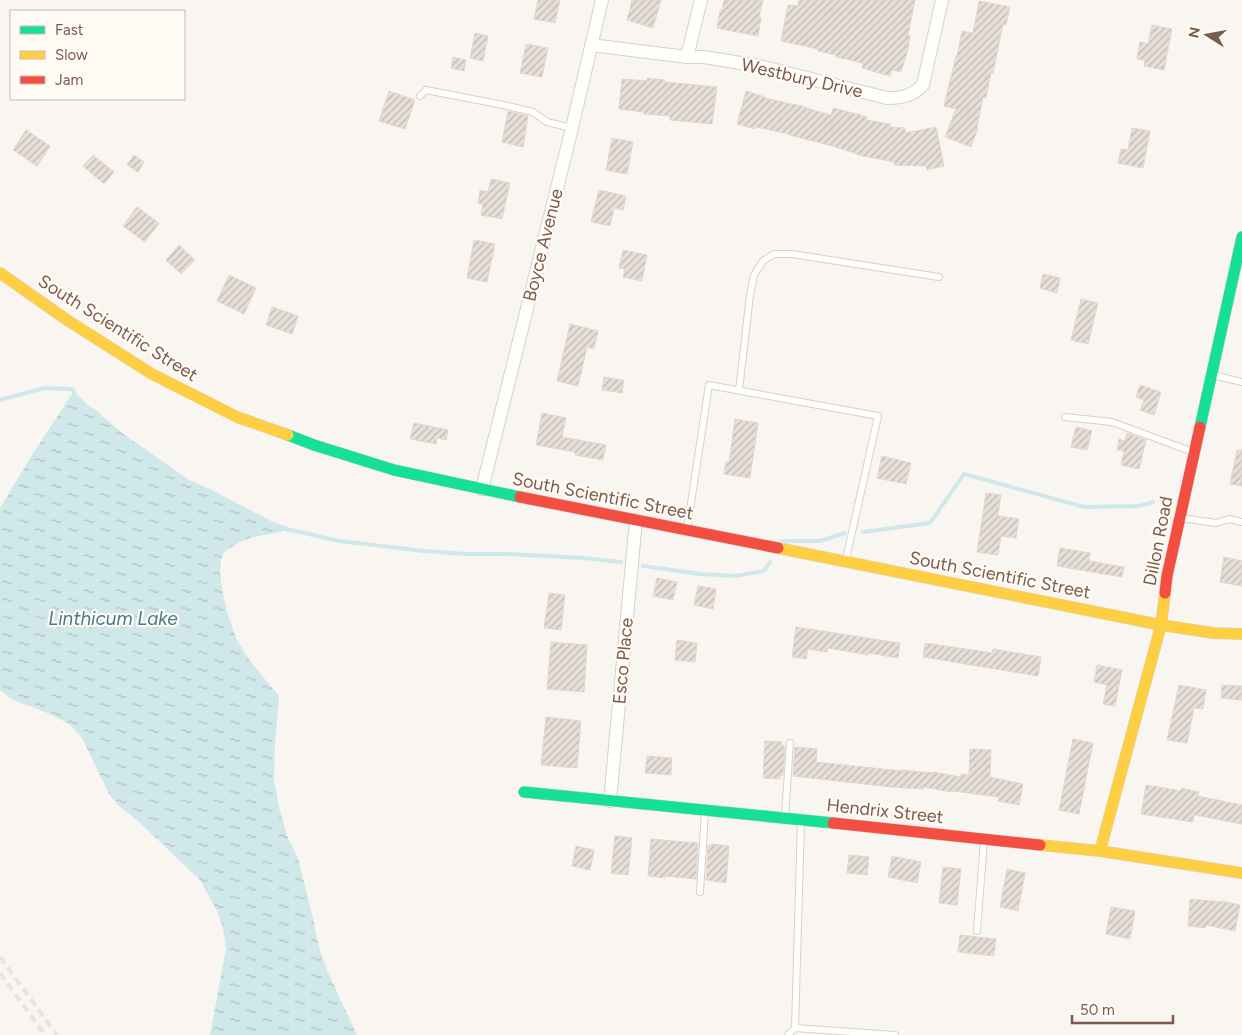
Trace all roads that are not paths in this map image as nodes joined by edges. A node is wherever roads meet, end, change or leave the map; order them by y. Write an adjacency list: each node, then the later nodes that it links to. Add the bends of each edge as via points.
1 (602, 0): 4 (street, Boyce Avenue)
2 (701, 0): 5 (street)
3 (942, 0): 5 (street, Westbury Drive, via 923,85 899,98 887,98 760,66)
4 (591, 45): 5 (street, Westbury Drive); 7 (street, Boyce Avenue)
5 (687, 57)
6 (420, 96): 7 (lane, via 426,90 503,104 533,112 547,122)
7 (572, 128): 16 (street, Boyce Avenue)
8 (1242, 236): 11 (street, Dillon Road, via 1234,287)
9 (0, 273): 16 (street, South Scientific Street, via 152,374 237,416 394,470)
10 (939, 277): 13 (lane, via 774,254 763,261 754,275)
11 (1212, 375): 12 (lane); 15 (street, Dillon Road)
12 (1242, 382)
13 (739, 390): 20 (lane, via 709,385); 21 (lane, via 878,416)
14 (1065, 417): 15 (lane, via 1112,422)
15 (1194, 452): 17 (street, Dillon Road)
16 (482, 489): 18 (street, South Scientific Street)
17 (1180, 518): 19 (lane, via 1216,523); 22 (street, Dillon Road, via 1167,576)
18 (636, 520): 20 (street, South Scientific Street); 26 (street, Esco Place)
19 (1242, 522)
20 (687, 530): 21 (street, South Scientific Street)
21 (845, 562): 22 (street, South Scientific Street)
22 (1161, 625): 23 (street, South Scientific Street); 31 (street, Dillon Road)
23 (1242, 634)
24 (790, 743): 28 (lane)
25 (524, 792): 26 (street, Hendrix Street)
26 (610, 801): 27 (street, Hendrix Street)
27 (706, 810): 28 (street, Hendrix Street); 33 (lane)
28 (785, 818): 29 (street, Hendrix Street)
29 (801, 819): 30 (street, Hendrix Street); 35 (lane)
30 (984, 838): 31 (street, Hendrix Street); 34 (lane)
31 (1100, 851): 32 (street, Hendrix Street)
32 (1242, 873)
33 (700, 892)
34 (977, 931)
35 (795, 1028): 36 (lane); 37 (lane)
36 (788, 1035)
37 (895, 1035)

